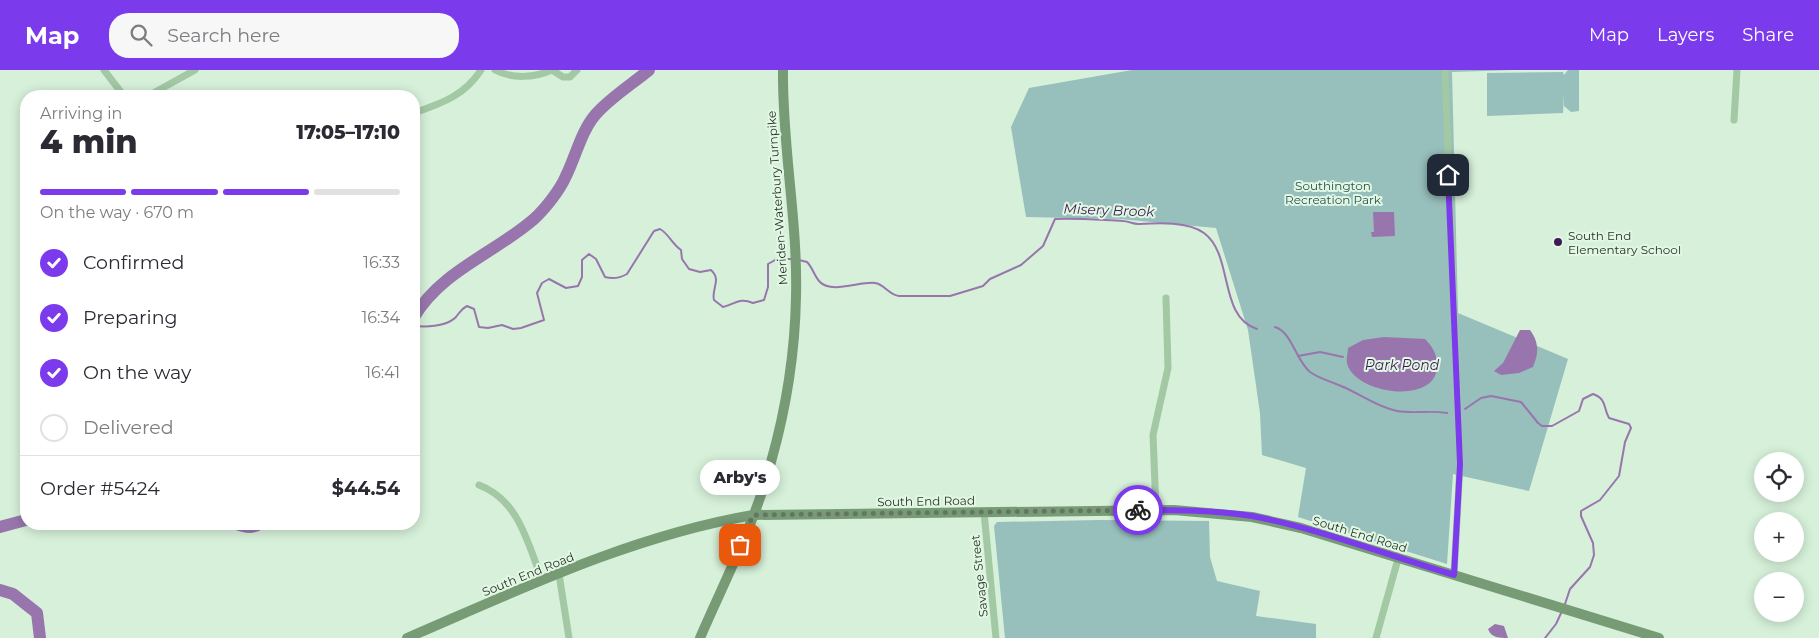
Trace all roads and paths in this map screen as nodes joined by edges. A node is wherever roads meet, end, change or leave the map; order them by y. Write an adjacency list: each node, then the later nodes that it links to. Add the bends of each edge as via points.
1 (104, 70): 10 (street)
2 (195, 70): 11 (street)
3 (481, 70): 12 (street, via 473,83 456,96)
4 (495, 70): 5 (street, via 531,77)
5 (552, 70): 6 (street, via 563,77)
6 (577, 70)
7 (783, 70): 18 (street, Meriden-Waterbury Turnpike, via 784,124 796,265 794,335 785,400 771,463)
8 (1446, 70): 21 (street, via 1460,464)
9 (1737, 70): 13 (street)
10 (119, 90)
11 (159, 90)
12 (420, 111)
13 (1734, 120)
14 (1166, 298): 16 (street, via 1168,368 1153,435)
15 (479, 485): 22 (street, via 498,494 518,519)
16 (1156, 510): 17 (street, South End Road); 19 (street, South End Road, via 1252,516)
17 (984, 512): 18 (street, South End Road); 26 (street, Savage Street)
18 (753, 515): 20 (street, South End Road, via 635,544); 25 (street, Meriden-Waterbury Turnpike)
19 (1398, 559): 21 (street, South End Road); 27 (street)
20 (559, 574): 22 (street, South End Road); 24 (street)
21 (1454, 575): 28 (street, South End Road)
22 (542, 580): 23 (street, South End Road)
23 (407, 638)
24 (569, 638)
25 (700, 638)
26 (996, 638)
27 (1376, 638)
28 (1659, 638)

